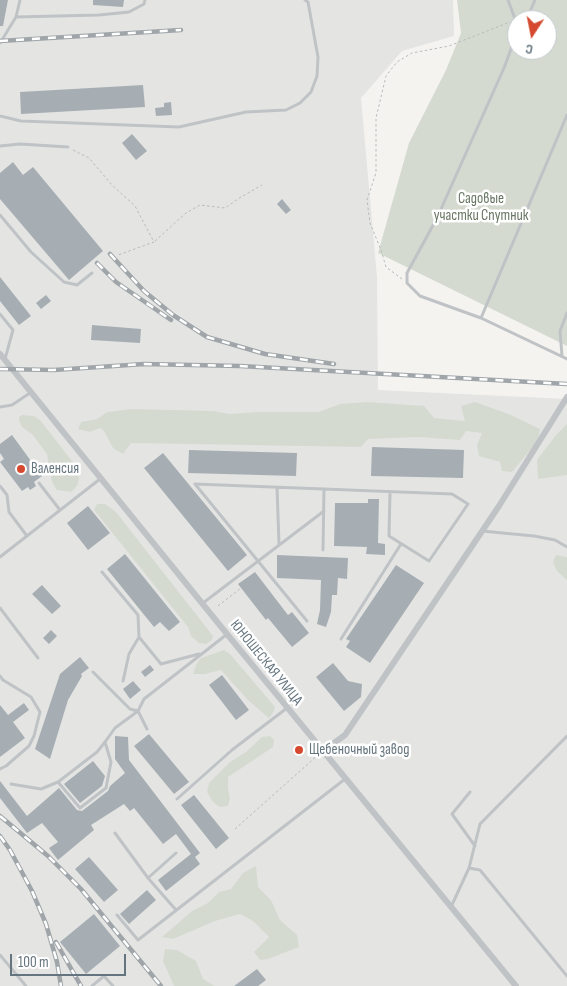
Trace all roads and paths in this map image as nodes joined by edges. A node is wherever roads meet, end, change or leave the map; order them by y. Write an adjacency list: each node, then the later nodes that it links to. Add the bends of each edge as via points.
1 (20, 0): 4 (lane)
2 (145, 0): 4 (lane, via 144,4 129,12)
3 (305, 0): 9 (lane, via 318,57 317,76 311,92 286,110 246,112 179,127 21,121)
4 (16, 17): 6 (lane)
5 (507, 25): 17 (path, via 449,46 412,53 397,62 386,76 376,118 376,173 367,200 370,222 386,267)
6 (1, 41)
7 (507, 60): 17 (lane, via 437,218 407,273)
8 (567, 115): 20 (lane)
9 (0, 116)
10 (0, 146): 11 (lane)
11 (68, 147): 14 (path, via 89,158 135,206)
12 (262, 185): 14 (path, via 225,208 200,205 186,213)
13 (0, 215): 16 (lane, via 30,252 64,282 77,286)
14 (154, 242): 15 (path)
15 (118, 255)
16 (92, 273)
17 (407, 283): 20 (lane, via 420,296)
18 (567, 313): 22 (lane, via 560,332)
19 (0, 314): 21 (lane, via 13,330)
20 (481, 318): 22 (lane)
21 (2, 356): 24 (street, ЮНОШЕСКАЯ УЛИЦА)
22 (562, 356): 23 (lane)
23 (567, 359)
24 (31, 392): 26 (lane, via 12,405); 27 (street, ЮНОШЕСКАЯ УЛИЦА)
25 (567, 396): 35 (street)
26 (0, 407)
27 (101, 478): 33 (lane); 45 (street, ЮНОШЕСКАЯ УЛИЦА)
28 (39, 483): 33 (lane)
29 (0, 486): 36 (lane, via 7,495 9,512)
30 (277, 487): 31 (lane); 38 (lane); 42 (lane, via 196,484)
31 (324, 489): 32 (lane); 34 (lane)
32 (390, 492): 37 (lane, via 388,536); 37 (lane, via 452,494 468,504 428,561)
33 (60, 510): 36 (lane)
34 (324, 511): 38 (lane); 40 (lane)
35 (482, 531): 39 (lane, via 534,536 555,540); 62 (street, via 345,734)
36 (27, 536): 41 (lane)
37 (401, 544): 51 (lane)
38 (279, 545): 42 (lane)
39 (567, 547)
40 (323, 550)
41 (0, 556)
42 (258, 561): 45 (lane); 48 (lane)
43 (102, 572): 50 (lane, via 138,615)
44 (241, 588): 46 (path)
45 (202, 604): 49 (street, ЮНОШЕСКАЯ УЛИЦА)
46 (218, 606)
47 (0, 608): 53 (lane)
48 (307, 621)
49 (227, 634): 52 (lane); 57 (street, ЮНОШЕСКАЯ УЛИЦА)
50 (139, 637): 52 (lane, via 161,664); 56 (lane, via 129,654)
51 (341, 639)
52 (202, 653): 58 (lane, via 144,699)
53 (38, 658)
54 (93, 672): 58 (lane, via 130,709)
55 (0, 676): 63 (lane, via 31,697 40,712 29,746)
56 (123, 681)
57 (287, 708): 62 (street, ЮНОШЕСКАЯ УЛИЦА); 68 (lane, via 232,750)
58 (138, 711): 59 (lane); 61 (lane, via 115,728)
59 (147, 729)
60 (567, 736): 71 (lane, via 480,824)
61 (105, 742): 65 (lane); 65 (lane, via 111,762 106,788 80,808)
62 (323, 751): 64 (street, ЮНОШЕСКАЯ УЛИЦА); 69 (path)
63 (0, 769)
64 (345, 779): 75 (street, ЮНОШЕСКАЯ УЛИЦА); 76 (lane)
65 (58, 782): 66 (lane, via 40,790)
66 (12, 784)
67 (470, 792): 71 (lane, via 452,814)
68 (178, 799)
69 (234, 829)
70 (115, 833): 74 (lane)
71 (475, 846): 73 (lane)
72 (176, 853): 74 (lane)
73 (469, 868): 75 (lane); 79 (lane, via 480,870)
74 (148, 878): 76 (lane)
75 (451, 907): 83 (street, ЮНОШЕСКАЯ УЛИЦА)
76 (176, 910): 77 (lane, via 138,940)
77 (116, 915)
78 (0, 955): 80 (lane)
79 (567, 976)
80 (26, 986)
81 (92, 986): 82 (lane, via 104,976)
82 (113, 986)
83 (516, 986)

